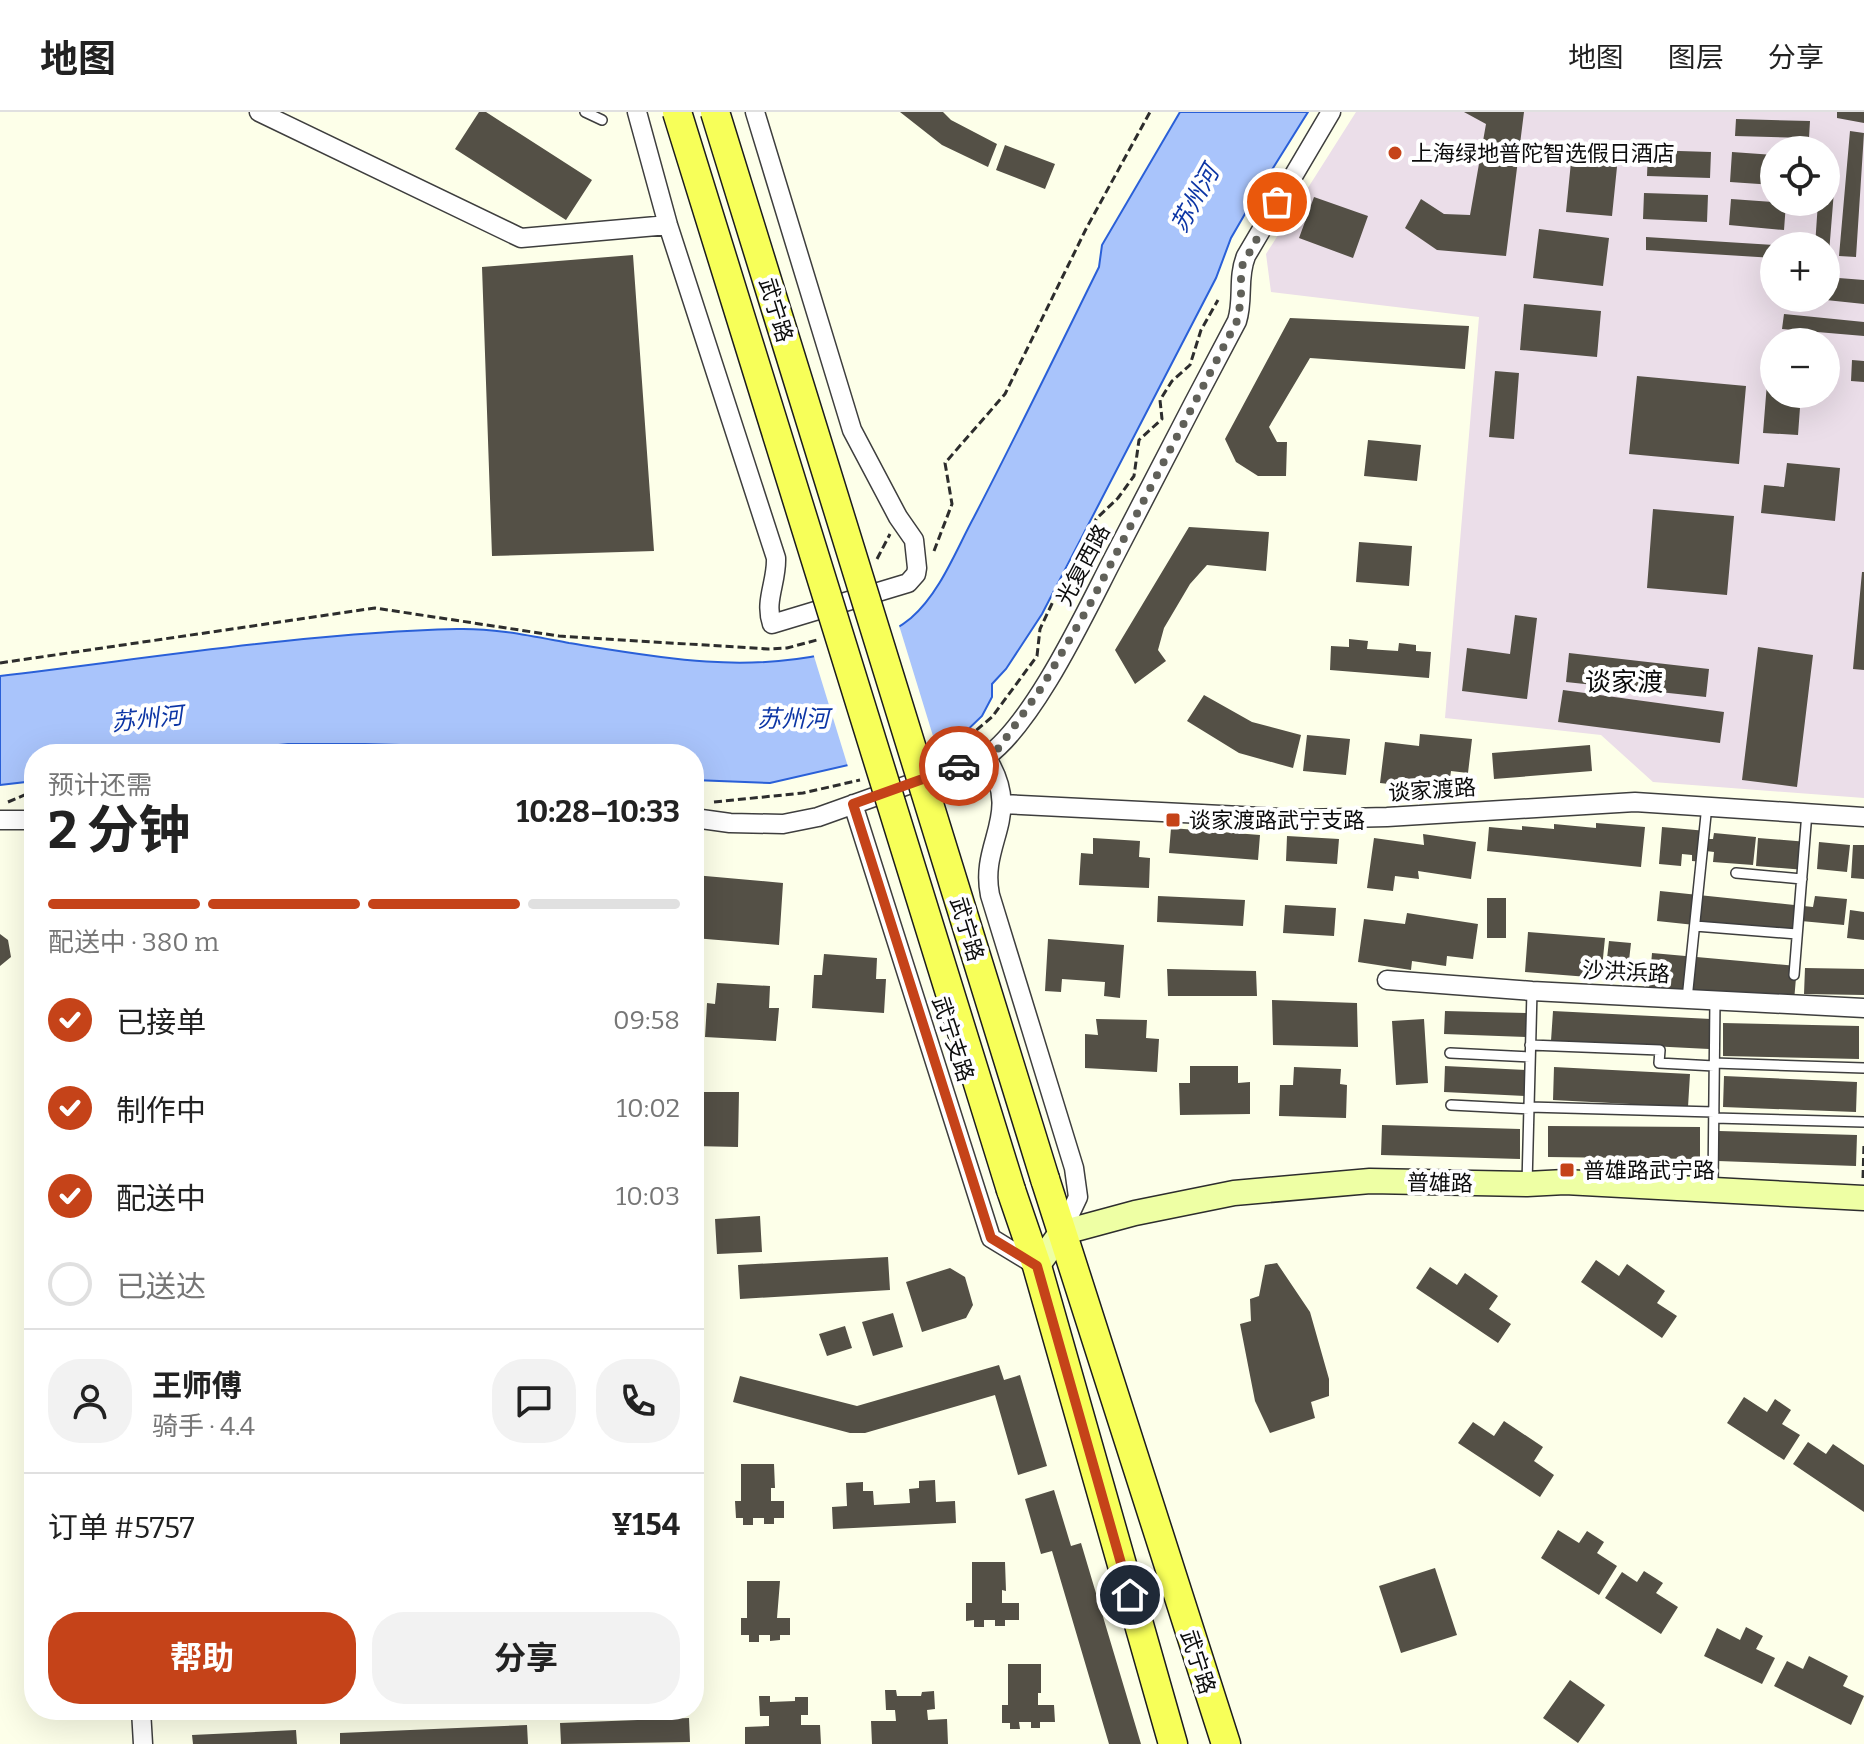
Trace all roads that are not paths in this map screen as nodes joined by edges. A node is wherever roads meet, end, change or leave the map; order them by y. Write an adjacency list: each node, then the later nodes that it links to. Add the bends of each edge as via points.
1 (259, 112): 9 (street, via 521,238)
2 (585, 112): 8 (lane)
3 (637, 112): 9 (street)
4 (677, 112): 42 (main road, 武宁路, bridge)
5 (715, 112): 41 (main road, 武宁路, bridge)
6 (755, 112): 9 (street, via 852,430 914,540 916,574 908,583 772,624 767,607 776,558)
7 (1331, 112): 10 (street, 光复西路, via 1246,256 1237,321 1089,606 1021,719)
8 (602, 120)
9 (668, 225)
10 (986, 757): 11 (street, 光复西路); 12 (street, via 1001,786)
11 (853, 804): 16 (street, 光复西路, via 818,817 770,825); 42 (street, 武宁支路, via 991,1238)
12 (1002, 804): 13 (street, 谈家渡路, via 1302,819 1600,803); 41 (street, via 988,887 1074,1168 1078,1197)
13 (1707, 805): 14 (street, 谈家渡路); 21 (lane)
14 (1807, 812): 15 (street, 谈家渡路); 20 (lane)
15 (1864, 817)
16 (704, 819)
17 (0, 820): 18 (street)
18 (24, 820)
19 (1736, 873): 20 (lane)
20 (1802, 879): 22 (lane)
21 (1695, 926): 22 (lane); 26 (lane)
22 (1797, 934): 23 (lane)
23 (1794, 975)
24 (1387, 980): 25 (street, 沙洪浜路)
25 (1532, 991): 26 (street, 沙洪浜路); 29 (lane)
26 (1687, 999): 27 (street, 沙洪浜路)
27 (1715, 1000): 28 (street, 沙洪浜路); 32 (lane)
28 (1864, 1008)
29 (1530, 1045): 31 (lane); 32 (lane, via 1660,1050 1659,1063)
30 (1450, 1053): 31 (lane)
31 (1530, 1057): 35 (lane)
32 (1714, 1064): 33 (lane); 36 (lane)
33 (1864, 1068)
34 (1451, 1105): 35 (lane)
35 (1529, 1108): 36 (lane); 38 (lane)
36 (1714, 1115): 37 (lane); 39 (lane)
37 (1864, 1122)
38 (1527, 1184): 39 (main road, 普雄路); 41 (main road, 普雄路, via 1370,1181 1300,1186 1234,1193)
39 (1713, 1191): 40 (main road, 普雄路)
40 (1863, 1198)
41 (1061, 1233): 42 (main road); 46 (main road, 武宁路)
42 (1037, 1266): 45 (main road, 武宁路)
43 (142, 1720): 44 (street)
44 (143, 1744)
45 (1173, 1744)
46 (1226, 1744)

